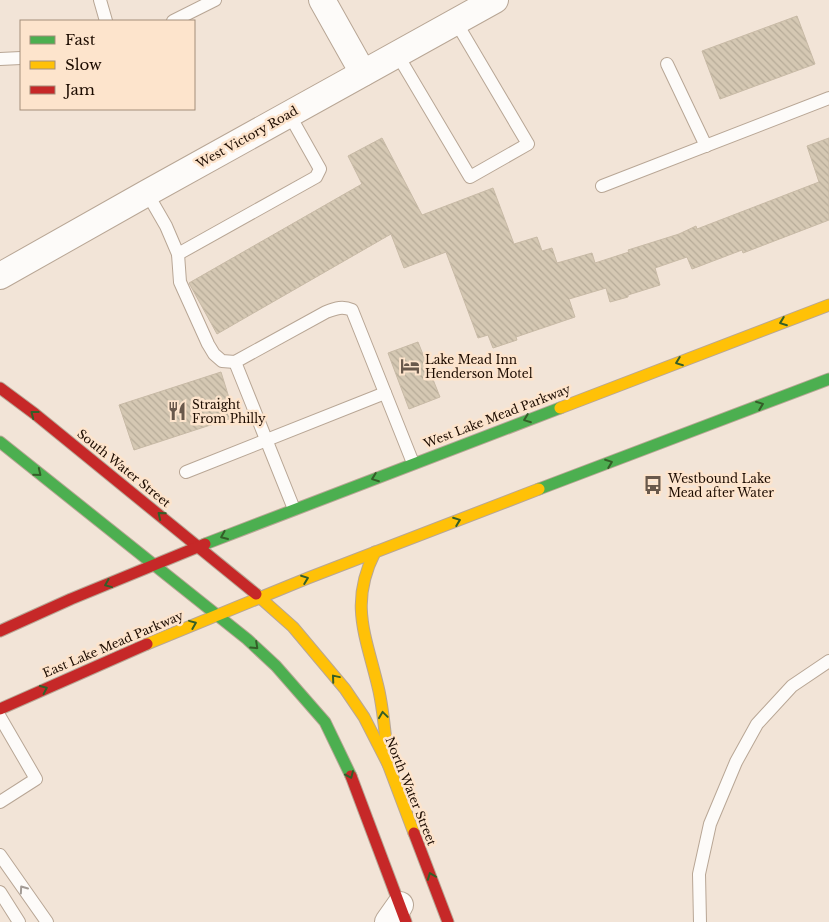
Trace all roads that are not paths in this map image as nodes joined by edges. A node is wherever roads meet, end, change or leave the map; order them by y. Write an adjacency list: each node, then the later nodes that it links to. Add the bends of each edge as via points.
1 (100, 0): 5 (lane)
2 (214, 0): 6 (lane)
3 (322, 0): 12 (street)
4 (495, 0): 7 (street, West Victory Road)
5 (106, 20)
6 (175, 20)
7 (456, 22): 8 (street, West Victory Road); 8 (lane, via 528,144 470,177)
8 (397, 54): 12 (street, West Victory Road)
9 (20, 58): 10 (lane)
10 (0, 59)
11 (667, 64): 15 (lane)
12 (363, 73): 14 (street, West Victory Road)
13 (829, 98): 15 (lane)
14 (289, 114): 17 (street, West Victory Road); 18 (lane, via 320,169 316,177)
15 (706, 146): 16 (lane)
16 (602, 186)
17 (147, 193): 18 (lane); 19 (street, West Victory Road)
18 (178, 254): 21 (lane, via 180,282 208,344 222,361)
19 (0, 276)
20 (829, 305): 27 (main road, West Lake Mead Parkway, one-way to 27)
21 (234, 362): 24 (lane, via 326,312 346,307 352,310); 25 (lane)
22 (829, 379): 31 (main road, one-way to 22)
23 (0, 388): 30 (main road, South Water Street, one-way to 23)
24 (385, 393): 25 (lane); 27 (lane)
25 (267, 441): 28 (lane); 29 (lane)
26 (0, 442): 32 (main road, one-way to 32)
27 (413, 463): 29 (main road, West Lake Mead Parkway, one-way to 29)
28 (186, 472)
29 (294, 509): 30 (main road, West Lake Mead Parkway, one-way to 30)
30 (198, 547): 32 (main road, West Lake Mead Parkway); 33 (main road, South Water Street)
31 (375, 552): 34 (main road, one-way to 31); 40 (main road, one-way to 31, via 384,715 362,617 364,578)
32 (153, 565): 35 (main road); 36 (main road, one-way to 36)
33 (229, 573): 34 (main road, North Water Street)
34 (260, 597): 35 (main road, East Lake Mead Parkway); 40 (main road, North Water Street, one-way to 34, via 364,717 345,689 293,627)
35 (217, 615): 38 (main road, East Lake Mead Parkway, one-way to 35); 44 (main road, one-way to 44, via 276,666 325,722 351,774)
36 (0, 631)
37 (829, 661): 48 (lane, via 792,686 757,724 736,762 706,841 699,874)
38 (0, 709)
39 (0, 717): 41 (lane, via 36,779)
40 (388, 764): 47 (main road, North Water Street, one-way to 40)
41 (0, 802)
42 (0, 855): 46 (lane, one-way to 42)
43 (0, 892): 45 (lane)
44 (398, 916)
45 (19, 922)
46 (47, 922)
47 (448, 922)
48 (700, 922)

